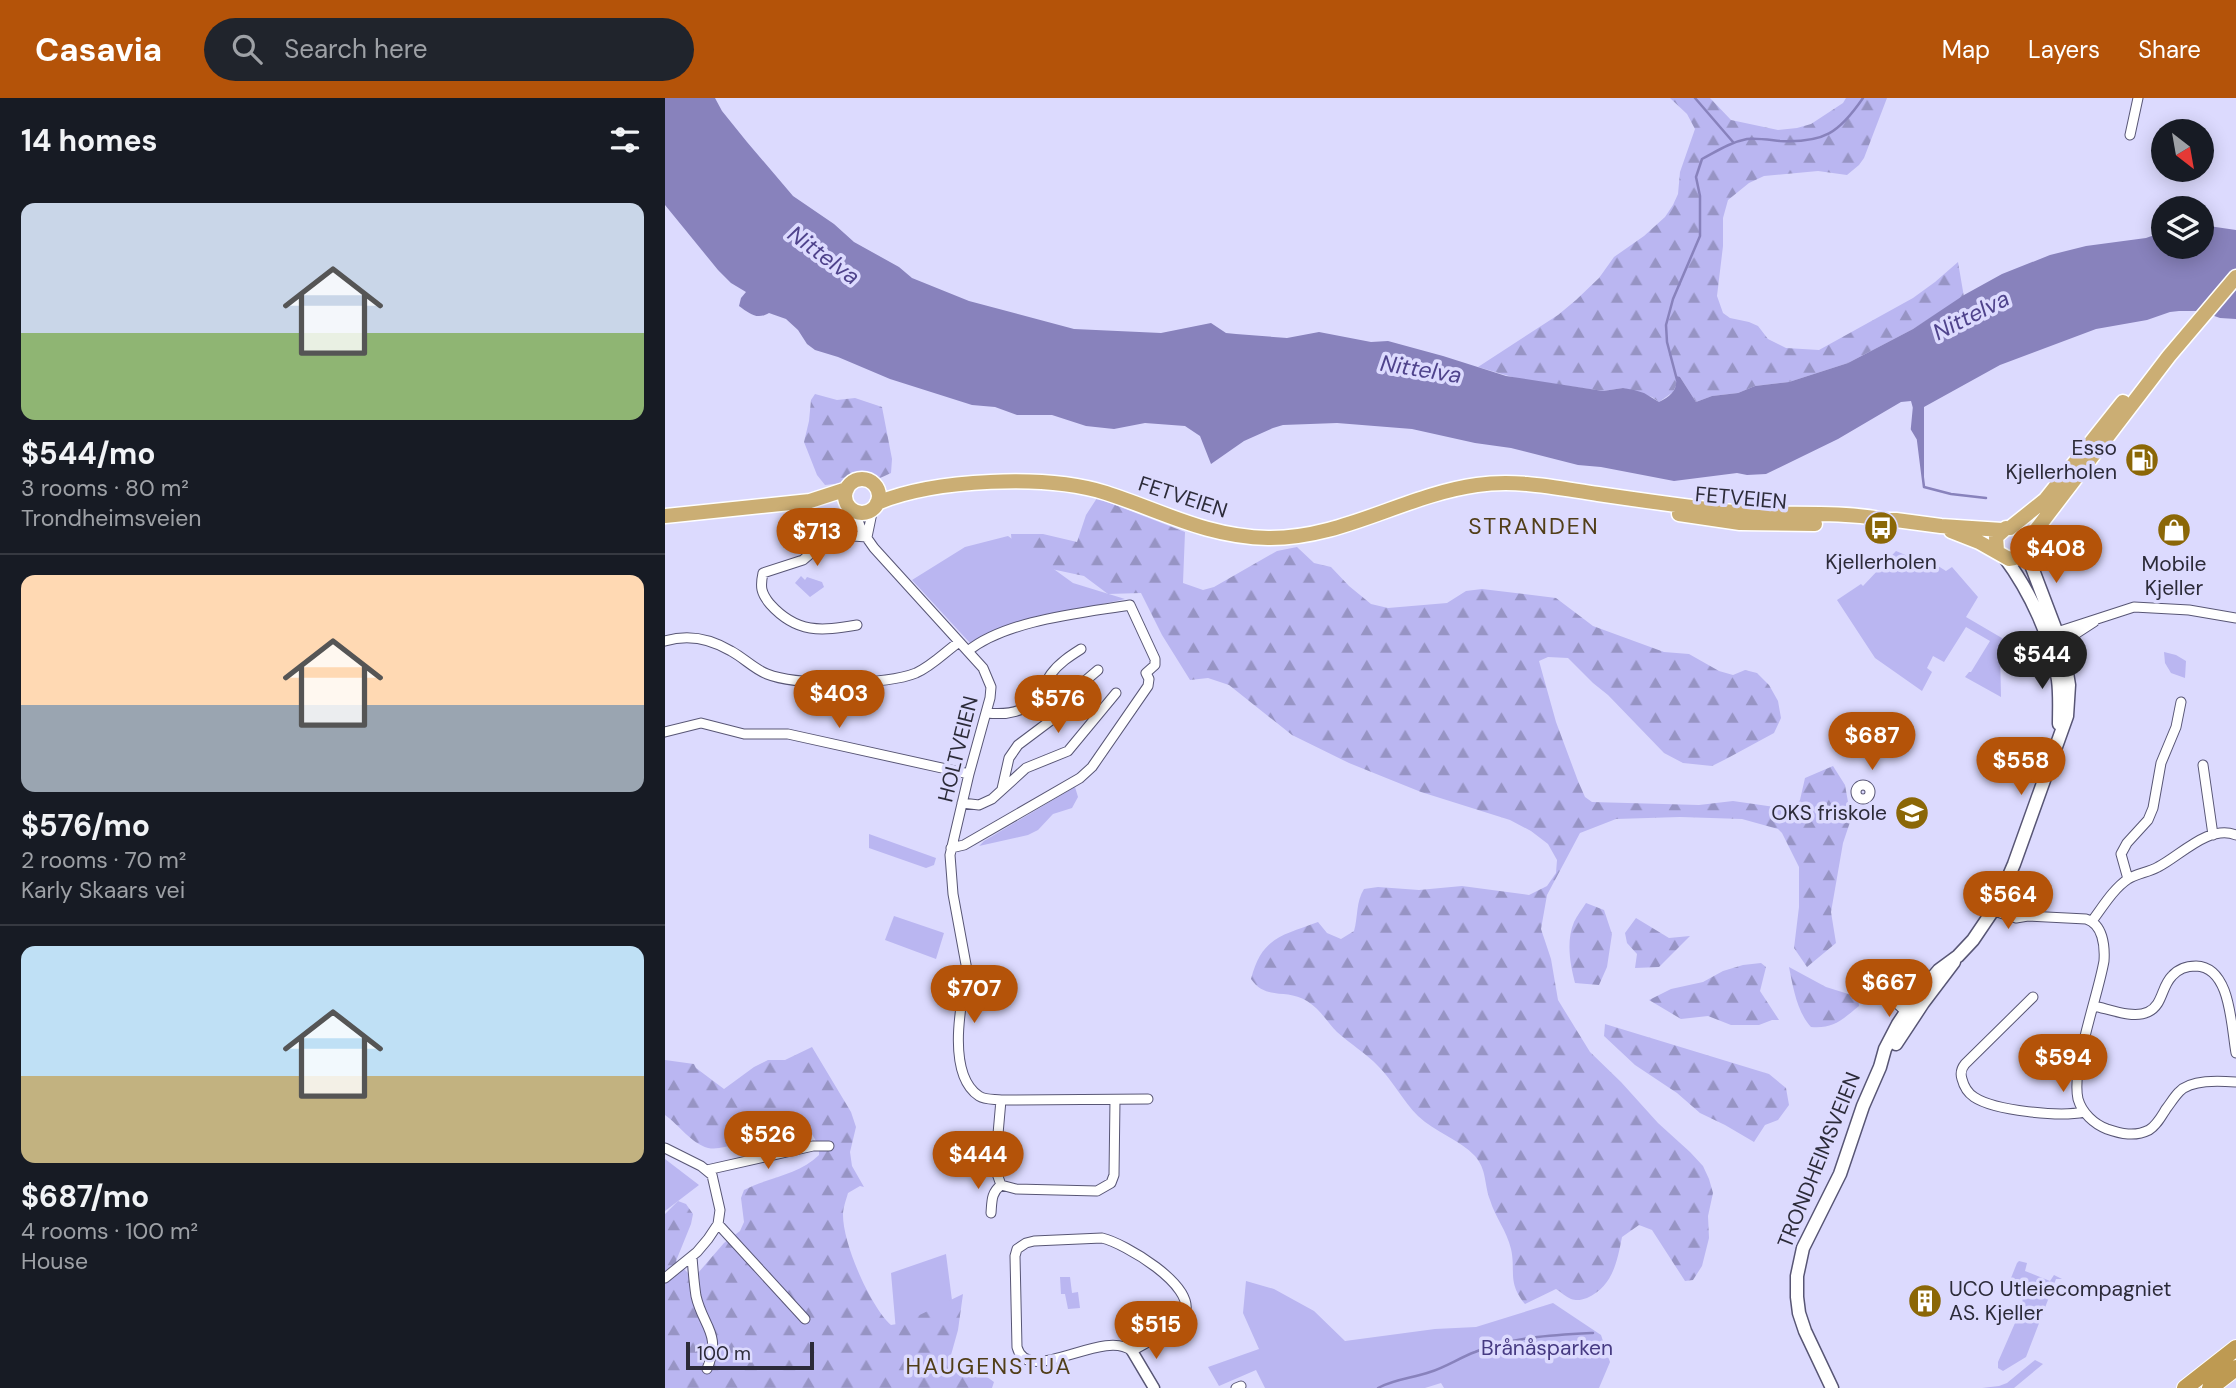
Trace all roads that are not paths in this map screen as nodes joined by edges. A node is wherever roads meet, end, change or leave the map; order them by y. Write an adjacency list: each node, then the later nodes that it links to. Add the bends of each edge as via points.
1 (2138, 98): 2 (street)
2 (2130, 135)
3 (2236, 277): 4 (highway)
4 (2169, 356): 13 (highway, via 2121,405 2045,500); 15 (highway)
5 (875, 485): 6 (highway, via 857,479); 7 (highway, FETVEIEN); 9 (highway, via 879,494)
6 (847, 489): 8 (highway); 10 (highway, via 845,496)
7 (916, 490): 9 (highway, FETVEIEN); 12 (highway, FETVEIEN, via 999,482 1059,484 1107,494 1206,530 1269,538 1323,531 1475,485 1522,483 1739,523 1881,519)
8 (810, 501): 10 (highway); 11 (highway)
9 (875, 506): 10 (highway, via 864,512); 14 (street)
10 (852, 509): 14 (street, HOLTVEIEN)
11 (665, 516)
12 (1941, 526): 13 (highway, FETVEIEN); 16 (highway, FETVEIEN)
13 (2006, 529): 15 (highway, via 2019,531); 16 (highway, via 1996,537)
14 (867, 537): 18 (street, via 824,542 803,560 763,573 760,589 776,611 801,626 822,630); 21 (street, HOLTVEIEN)
15 (2026, 546): 16 (highway, via 2017,557); 19 (main road, TRONDHEIMSVEIEN)
16 (2001, 555): 19 (main road, TRONDHEIMSVEIEN)
17 (2236, 618): 19 (street, via 2145,607 2121,610 2074,635)
18 (857, 625)
19 (2055, 637): 37 (main road, TRONDHEIMSVEIEN, via 2058,739)
20 (665, 641): 21 (street, via 686,637 708,642 789,680 856,682 917,673)
21 (959, 642): 23 (street, HOLTVEIEN)
22 (1081, 649): 27 (street, via 1052,672 1029,706)
23 (968, 651): 27 (street, HOLTVEIEN, via 989,678); 35 (street, via 1025,625 1130,605 1155,665 1146,673 1148,687 1092,768 964,845)
24 (1098, 670): 31 (street, via 1058,715 1018,745 1009,758)
25 (1116, 693): 31 (street, via 1068,751 1026,768)
26 (2181, 702): 36 (street, via 2161,764 2153,808 2121,854)
27 (987, 713): 30 (street, HOLTVEIEN)
28 (665, 732): 30 (street, via 701,723 744,734 788,734)
29 (2203, 765): 33 (street)
30 (969, 774): 32 (street, HOLTVEIEN)
31 (1002, 789): 32 (street, via 979,805)
32 (962, 803): 35 (street, HOLTVEIEN)
33 (2213, 835): 34 (street); 36 (street)
34 (2236, 835)
35 (951, 848): 39 (street, HOLTVEIEN, via 951,885)
36 (2128, 879): 38 (street)
37 (1996, 905): 38 (street, via 2028,916); 63 (main road, TRONDHEIMSVEIEN, via 1978,934 1939,970 1885,1049 1840,1174 1807,1238 1798,1267 1799,1313)
38 (2092, 921): 42 (street, via 2105,949)
39 (967, 970): 40 (street, HOLTVEIEN); 46 (street, HOLTVEIEN, via 958,1014 963,1077 979,1096)
40 (978, 985)
41 (2033, 997): 48 (street, via 1965,1064 1963,1084 1973,1097 1999,1106 2066,1115)
42 (2094, 1006): 43 (street, via 2145,1013 2157,1005 2166,983 2180,969 2206,967 2216,974 2225,992); 48 (street, via 2077,1079)
43 (2236, 1052)
44 (2236, 1082): 48 (street, via 2184,1088 2153,1126 2137,1134 2101,1127)
45 (1149, 1099): 47 (street, HOLTVEIEN)
46 (1001, 1100): 47 (street, HOLTVEIEN); 52 (street, via 995,1168)
47 (1115, 1100): 52 (street, via 1114,1175 1105,1188 1016,1189)
48 (2084, 1112)
49 (829, 1146): 51 (street)
50 (665, 1148): 51 (street)
51 (707, 1170): 54 (street, via 719,1200)
52 (1001, 1185): 53 (street, via 994,1191)
53 (991, 1213)
54 (718, 1224): 55 (street); 57 (street)
55 (692, 1257): 56 (street); 61 (street, via 697,1296 713,1340)
56 (665, 1278)
57 (805, 1319)
58 (2236, 1348): 64 (highway)
59 (1132, 1351): 59 (street, via 1184,1317 1184,1296 1166,1273 1102,1238 1034,1241 1017,1249 1017,1347 1023,1360 1041,1364 1111,1345); 62 (street)
60 (2236, 1368): 65 (highway)
61 (707, 1369)
62 (1154, 1388)
63 (1832, 1388)
64 (2185, 1388)
65 (2210, 1388)

